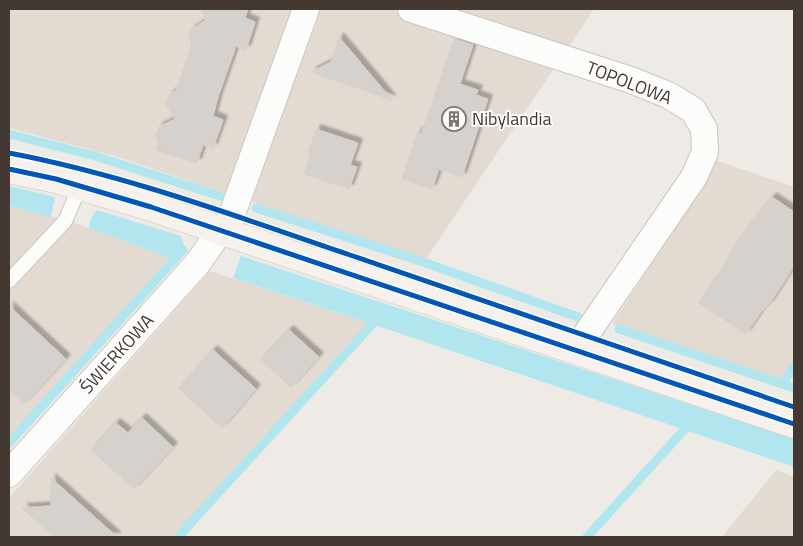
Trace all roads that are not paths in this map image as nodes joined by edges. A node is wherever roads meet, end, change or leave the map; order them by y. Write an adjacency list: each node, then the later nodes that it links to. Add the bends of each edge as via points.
1 (306, 9): 5 (street)
2 (420, 10): 7 (street, TOPOLOWA, via 668,95 693,110 704,129 705,152 694,177 585,336)
3 (9, 170): 4 (main road)
4 (78, 185): 5 (main road); 6 (lane, via 65,220)
5 (222, 230): 7 (main road); 9 (street, ŚWIERKOWA, via 197,264)
6 (9, 281)
7 (580, 351): 8 (main road)
8 (794, 424)
9 (9, 474)

